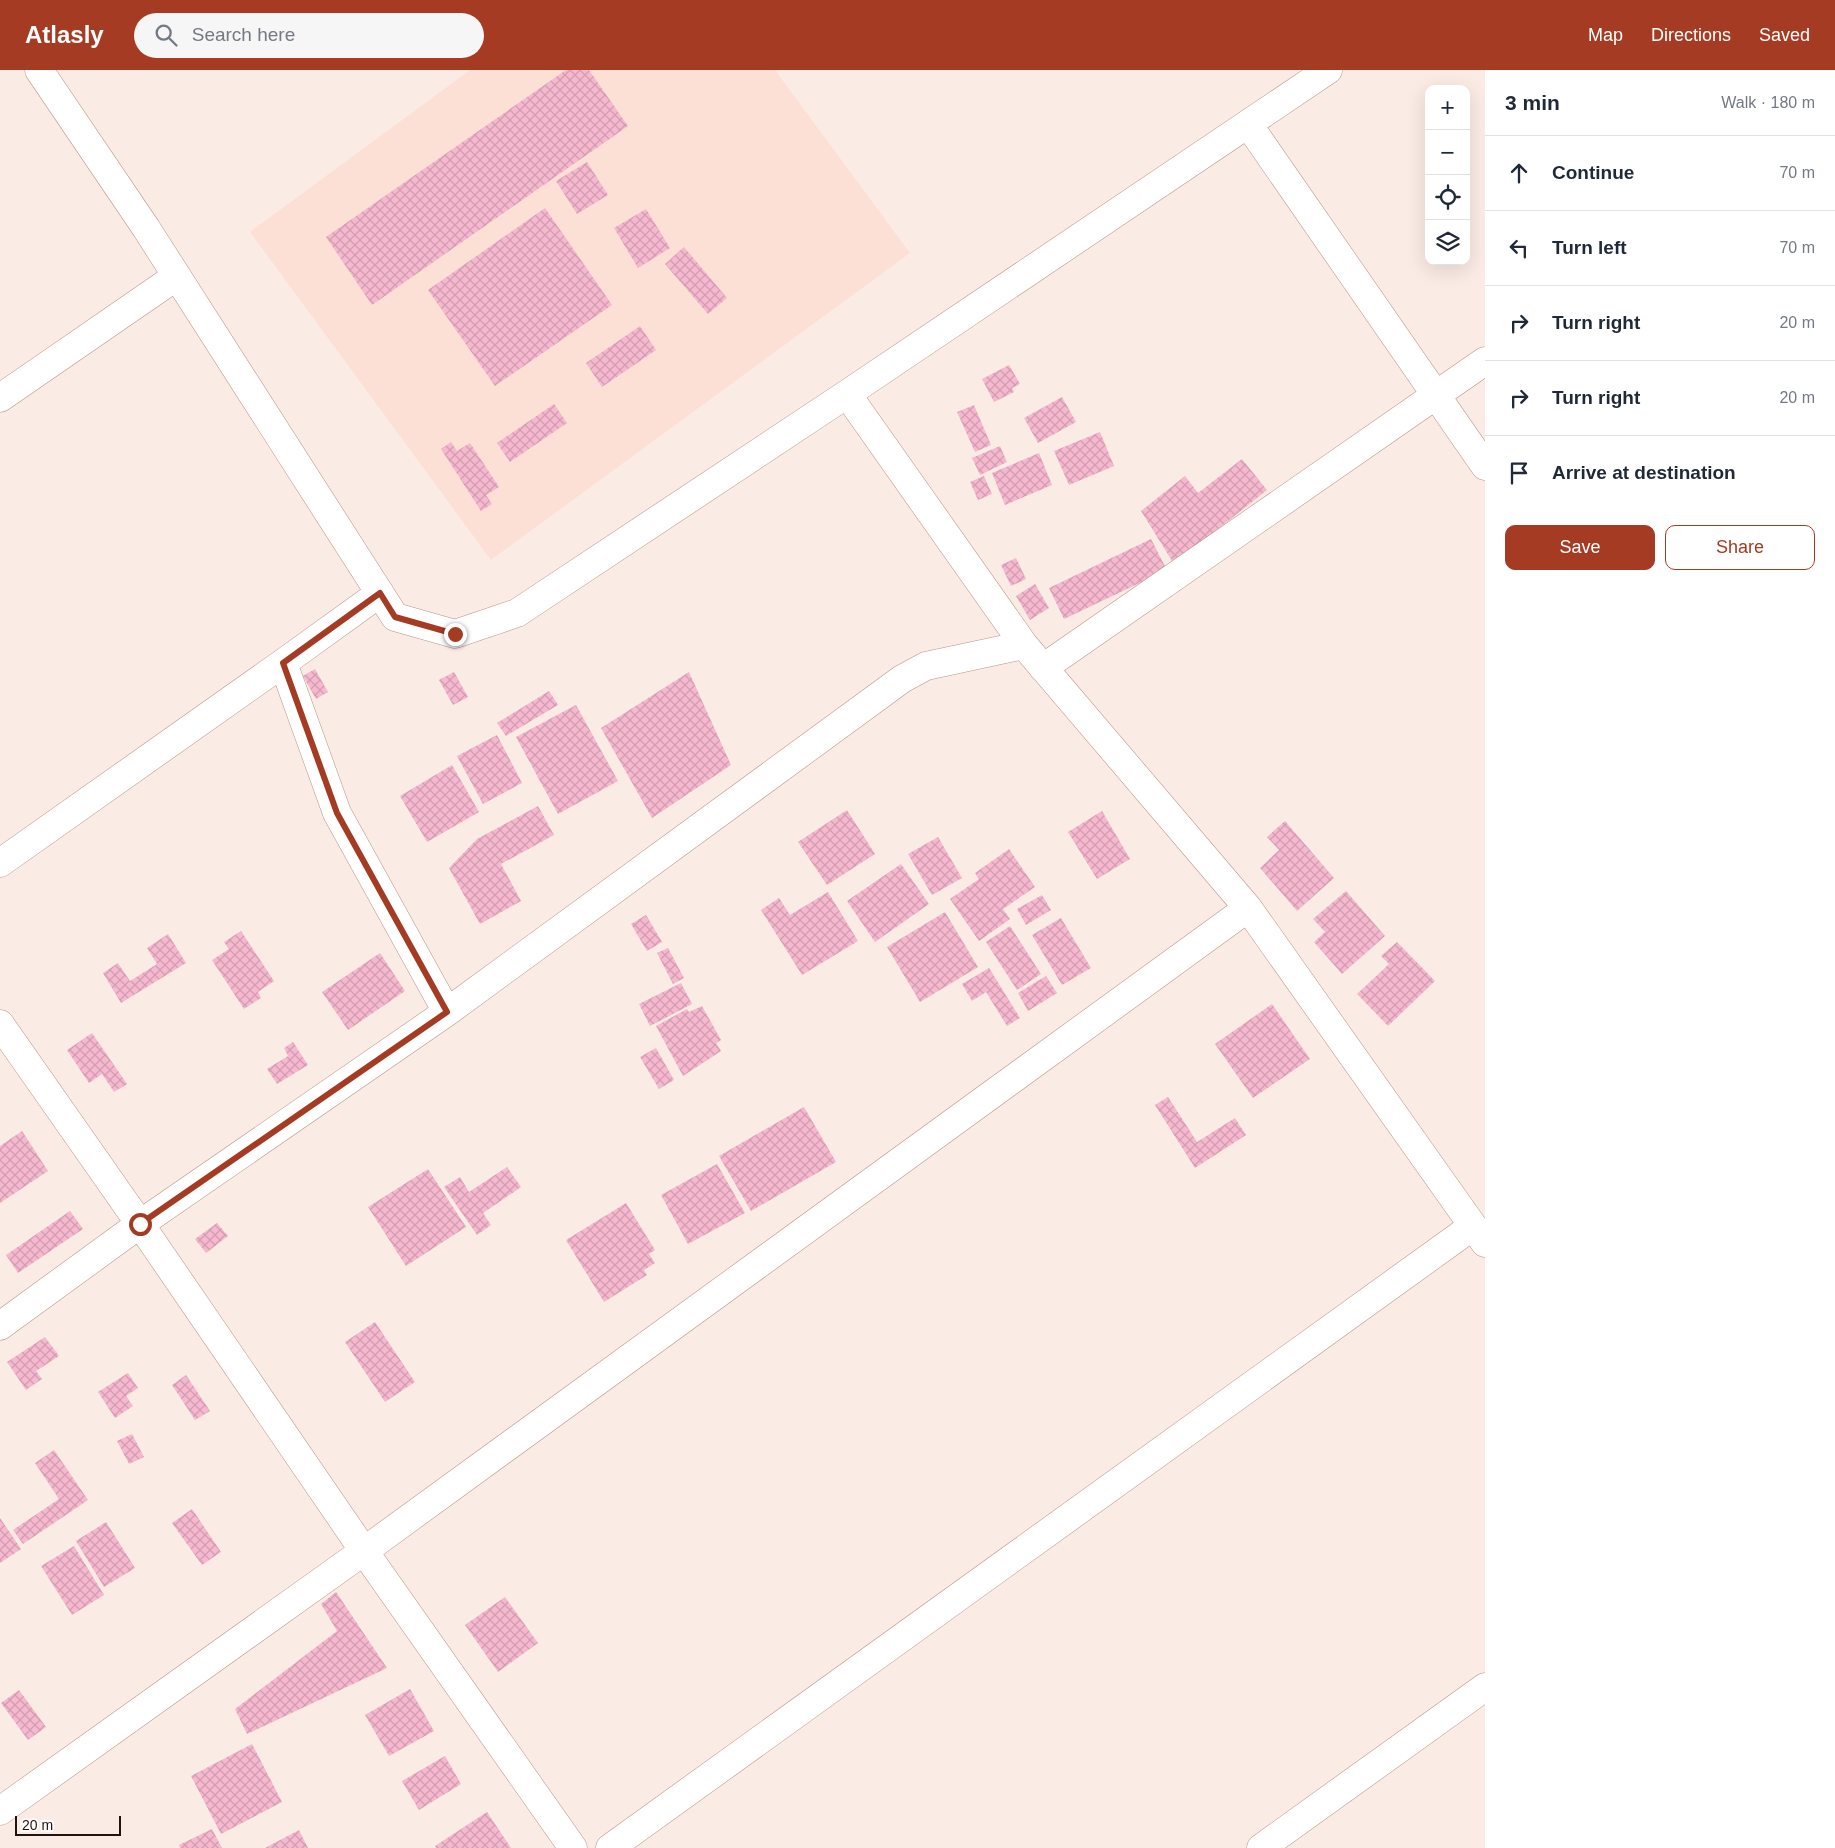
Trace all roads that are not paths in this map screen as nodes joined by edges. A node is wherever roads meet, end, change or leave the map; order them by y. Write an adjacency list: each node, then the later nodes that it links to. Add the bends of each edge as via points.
1 (39, 70): 4 (street)
2 (1328, 70): 3 (street)
3 (1248, 124): 6 (street); 7 (street)
4 (177, 276): 8 (street); 10 (street)
5 (1485, 361): 7 (street)
6 (847, 394): 10 (street, via 517,613 455,634 395,617); 11 (street)
7 (1436, 395): 9 (street); 13 (street)
8 (0, 398)
9 (1485, 466)
10 (380, 593): 12 (street)
11 (1024, 645): 13 (street); 16 (street, via 926,666 902,679)
12 (283, 663): 14 (street); 16 (street, via 337,813)
13 (1043, 668): 15 (street)
14 (0, 863)
15 (1248, 908): 19 (street); 21 (street)
16 (447, 1012): 18 (street)
17 (0, 1024): 18 (street)
18 (140, 1224): 20 (street); 21 (street)
19 (1479, 1234): 25 (street)
20 (0, 1326)
21 (364, 1551): 23 (street); 24 (street)
22 (1485, 1687): 26 (street)
23 (0, 1811)
24 (573, 1848)
25 (610, 1848)
26 (1261, 1848)

